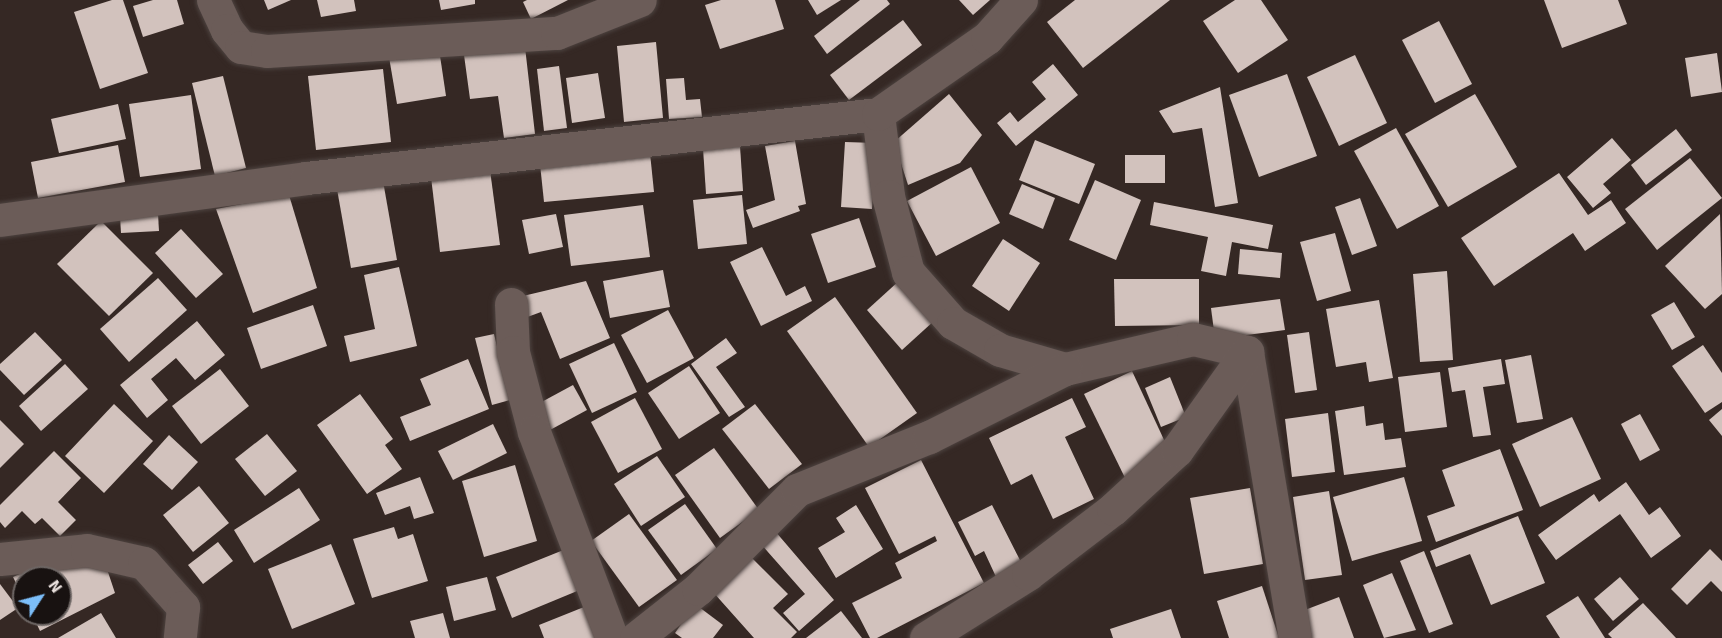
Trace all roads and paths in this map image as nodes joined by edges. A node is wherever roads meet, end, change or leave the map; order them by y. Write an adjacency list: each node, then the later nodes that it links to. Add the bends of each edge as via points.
1 (213, 0): 2 (street, via 227,30 241,48 267,51 557,33)
2 (640, 0)
3 (1022, 0): 4 (street, via 987,38)
4 (878, 114): 5 (street, via 306,178); 8 (street, via 888,196 908,272 952,323 1000,350)
5 (0, 220)
6 (511, 304): 11 (street, via 513,352 534,432)
7 (1247, 352): 8 (street, via 1192,339); 13 (street, via 1177,450 1113,509 1028,574); 14 (street)
8 (1065, 369): 12 (street, via 929,437 797,490 698,589)
9 (0, 559): 10 (street, via 87,550 144,563 183,607)
10 (180, 638)
11 (612, 638)
12 (636, 638)
13 (926, 638)
14 (1295, 638)

